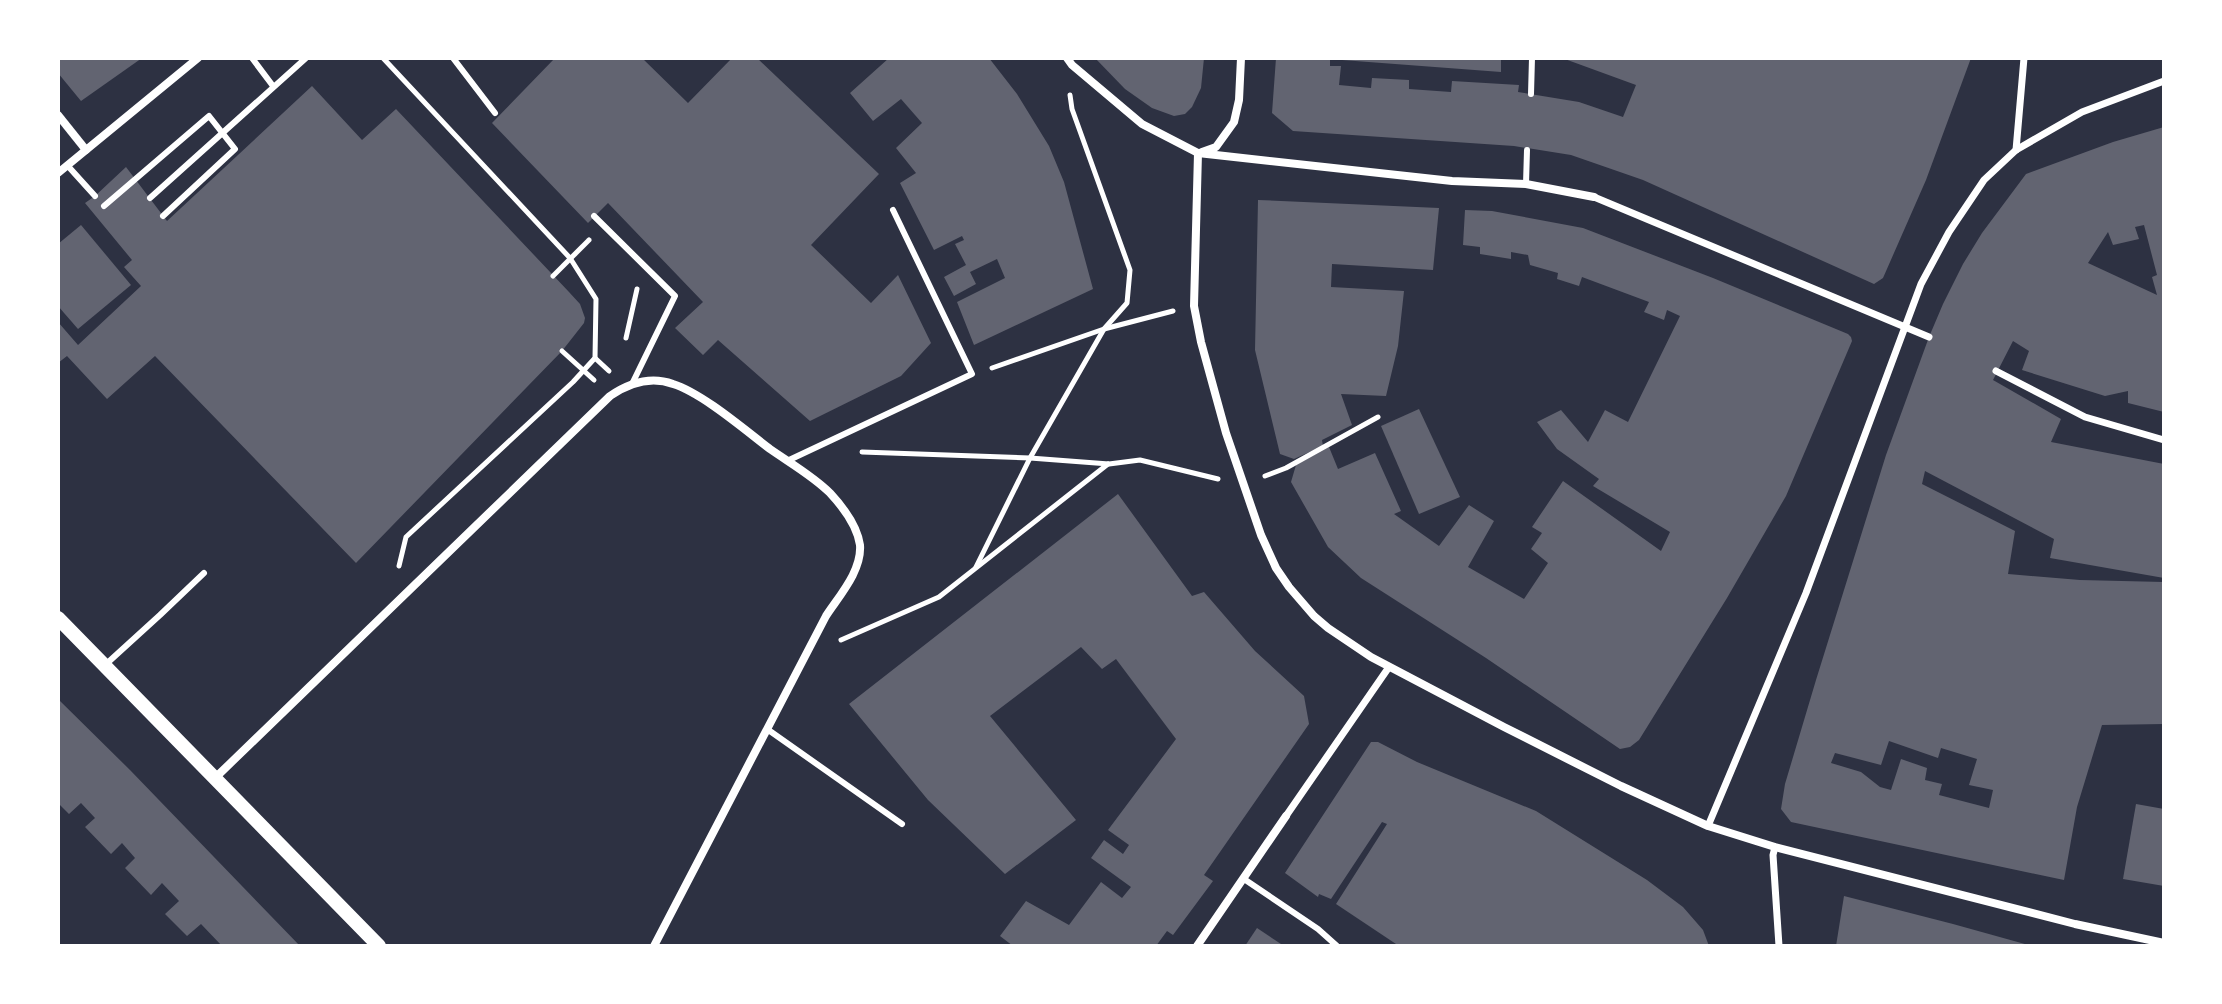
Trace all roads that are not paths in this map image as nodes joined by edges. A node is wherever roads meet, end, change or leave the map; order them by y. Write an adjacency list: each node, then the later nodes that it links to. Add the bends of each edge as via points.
1 (197, 58): 15 (street)
2 (252, 58): 10 (lane)
3 (306, 58): 10 (lane)
4 (453, 58): 12 (lane)
5 (1067, 58): 18 (street, via 1142,124)
6 (1241, 58): 18 (street, via 1234,122 1216,147)
7 (1532, 58): 11 (lane)
8 (2024, 58): 17 (street)
9 (2164, 81): 17 (street, via 2082,112)
10 (273, 86): 14 (lane)
11 (1531, 94)
12 (495, 113)
13 (58, 115): 15 (street)
14 (222, 132): 24 (lane); 25 (lane, via 209,116); 27 (lane, via 235,149)
15 (86, 150): 19 (street)
16 (1527, 150): 21 (lane)
17 (2016, 150): 29 (street, via 1966,204 1921,284)
18 (1198, 153): 21 (street); 38 (street, via 1194,306 1243,485 1265,544 1289,587 1328,628)
19 (67, 165): 20 (street); 22 (lane)
20 (58, 173)
21 (1526, 184): 23 (street)
22 (95, 196)
23 (1594, 197): 29 (street)
24 (150, 198)
25 (104, 206)
26 (893, 210): 34 (lane, via 972,374)
27 (163, 216)
28 (594, 216): 32 (lane, via 675,296)
29 (1904, 327): 30 (street); 43 (street, via 1806,593)
30 (1929, 337)
31 (1996, 371): 33 (street, via 2085,417)
32 (629, 384): 34 (street, via 660,381 686,390); 40 (street, via 610,396)
33 (2164, 440)
34 (787, 461): 39 (street, via 845,510 855,528 859,560)
35 (204, 573): 37 (lane)
36 (58, 618): 37 (street)
37 (104, 666): 40 (street)
38 (1389, 667): 41 (street); 43 (street)
39 (767, 729): 42 (lane); 48 (street)
40 (214, 779): 47 (street)
41 (1286, 816): 45 (street)
42 (902, 824)
43 (1708, 826): 44 (street)
44 (1775, 847): 46 (street); 51 (street)
45 (1244, 879): 49 (street); 50 (lane)
46 (2164, 943)
47 (379, 946)
48 (654, 946)
49 (1197, 946)
50 (1337, 946)
51 (1779, 946)

